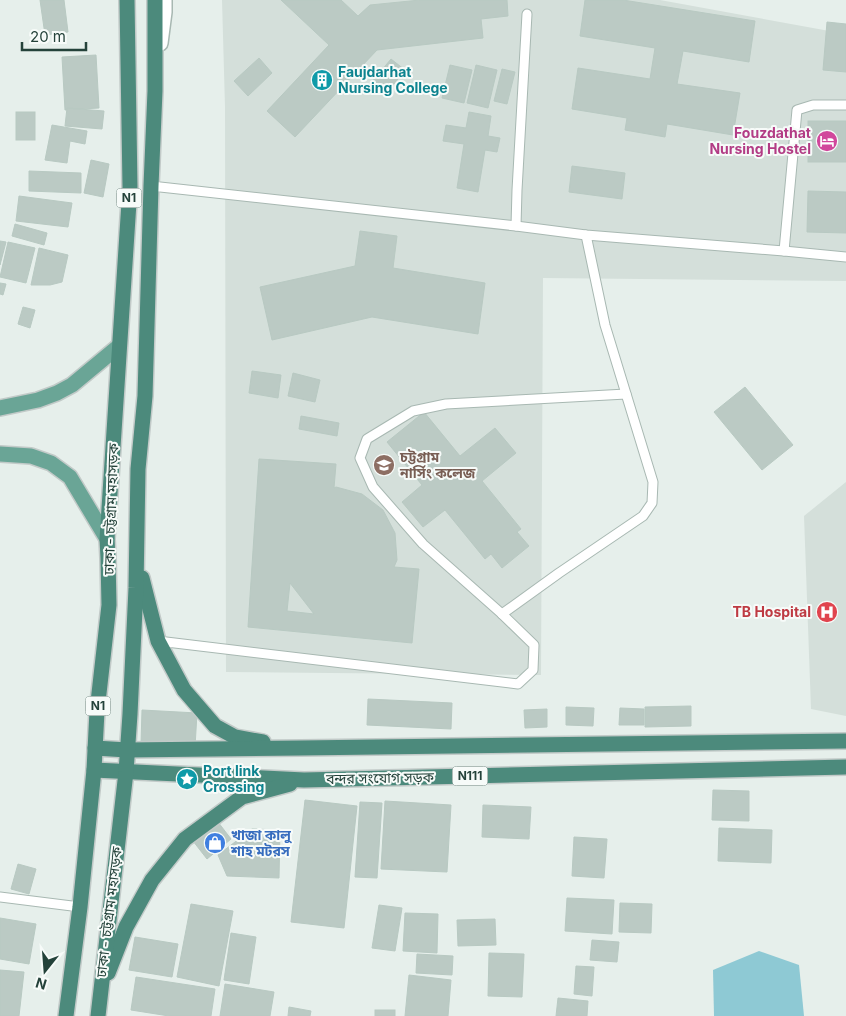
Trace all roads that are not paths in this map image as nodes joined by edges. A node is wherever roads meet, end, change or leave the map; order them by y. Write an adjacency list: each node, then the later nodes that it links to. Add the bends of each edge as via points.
1 (127, 0): 12 (highway, ঢাকা - চট্টগ্রাম মহাসড়ক / N1, via 130,187)
2 (156, 0): 5 (highway, ঢাকা - চট্টগ্রাম মহাসড়ক / N1)
3 (164, 0): 5 (street)
4 (527, 14): 8 (lane)
5 (155, 91): 7 (highway, ঢাকা - চট্টগ্রাম মহাসড়ক / N1)
6 (846, 105): 10 (lane, via 813,105 797,110)
7 (151, 186): 8 (lane); 17 (highway, ঢাকা - চট্টগ্রাম মহাসড়ক / N1)
8 (516, 226): 9 (lane)
9 (586, 236): 10 (lane); 13 (lane, via 605,325)
10 (784, 251): 11 (lane)
11 (846, 257)
12 (119, 346): 14 (main road, via 65,389 38,400); 16 (highway, ঢাকা - চট্টগ্রাম মহাসড়ক / N1)
13 (626, 394): 18 (lane, via 653,482 652,503 643,516); 18 (lane, via 446,404 413,411 367,439 360,458 373,486 423,544)
14 (0, 408)
15 (0, 454): 16 (main road, via 31,456 51,463 70,476)
16 (107, 539): 21 (highway, ঢাকা - চট্টগ্রাম মহাসড়ক / N1, via 108,605)
17 (137, 559): 19 (highway); 23 (highway, ঢাকা - চট্টগ্রাম মহাসড়ক / N1)
18 (502, 614): 19 (lane, via 534,645 533,670 518,684)
19 (158, 641): 22 (highway, via 184,690 215,726 236,737)
20 (846, 741): 22 (highway, N111)
21 (95, 748): 23 (highway, N111); 25 (highway, ঢাকা - চট্টগ্রাম মহাসড়ক / N1)
22 (301, 748): 23 (highway, N111)
23 (127, 750): 26 (highway, ঢাকা - চট্টগ্রাম মহাসড়ক / N1)
24 (846, 767): 27 (highway, বন্দর সংযোগ সড়ক / N111)
25 (94, 770): 26 (highway, বন্দর সংযোগ সড়ক / N111); 29 (highway, ঢাকা - চট্টগ্রাম মহাসড়ক / N1)
26 (126, 772): 27 (highway, বন্দর সংযোগ সড়ক / N111); 30 (highway, ঢাকা - চট্টগ্রাম মহাসড়ক / N1)
27 (304, 780): 30 (highway, via 242,797 184,838 152,880 126,926)
28 (0, 897): 29 (lane)
29 (80, 907): 31 (highway, ঢাকা - চট্টগ্রাম মহাসড়ক / N1)
30 (100, 993): 32 (highway, ঢাকা - চট্টগ্রাম মহাসড়ক / N1)
31 (66, 1016)
32 (98, 1016)

